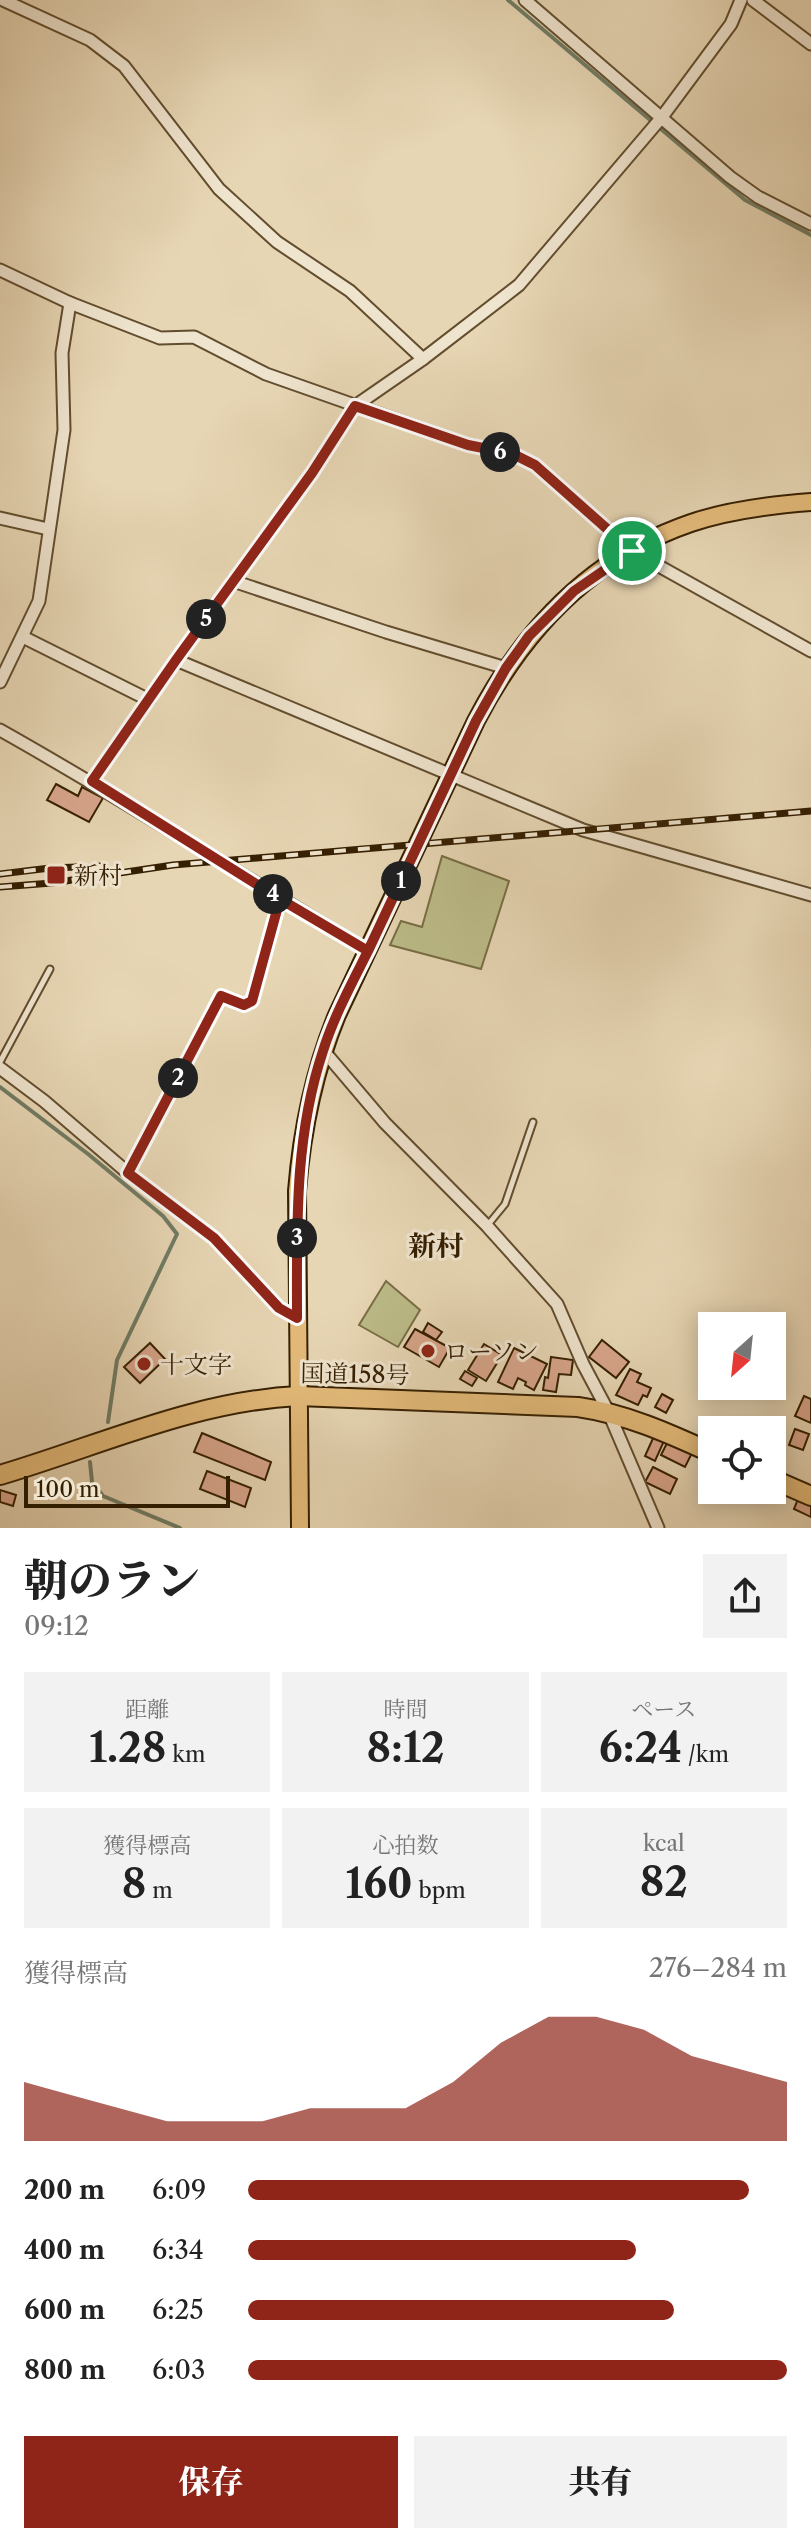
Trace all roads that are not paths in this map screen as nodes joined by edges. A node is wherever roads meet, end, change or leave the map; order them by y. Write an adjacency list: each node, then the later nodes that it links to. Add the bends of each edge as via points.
1 (3, 0): 10 (street, via 90,40 124,66 219,189 277,242 350,291)
2 (525, 0): 6 (street)
3 (741, 0): 6 (street, via 731,24)
4 (753, 0): 5 (street)
5 (811, 44)
6 (662, 117): 7 (street, via 748,190); 10 (street, via 519,285)
7 (811, 224)
8 (0, 270): 9 (street)
9 (70, 303): 11 (street, via 160,338 194,337 266,374); 14 (street, via 62,353 64,430)
10 (423, 359): 11 (street)
11 (355, 406): 15 (street, via 535,465); 16 (street)
12 (811, 502): 15 (main road, via 689,523)
13 (0, 518): 14 (street)
14 (48, 529): 17 (street, via 39,601)
15 (632, 551): 18 (street); 20 (main road, via 574,591)
16 (233, 581): 19 (street); 20 (street)
17 (23, 637): 21 (street); 22 (street)
18 (811, 651)
19 (176, 660): 22 (street); 24 (street)
20 (506, 668): 24 (main road)
21 (0, 682)
22 (149, 700): 25 (street)
23 (0, 730): 25 (street)
24 (451, 776): 26 (street, via 583,830); 28 (main road)
25 (92, 781): 27 (street)
26 (811, 895)
27 (280, 899): 28 (street); 33 (lane, via 252,1001 244,1005 221,996)
28 (368, 951): 30 (main road)
29 (50, 969): 31 (lane)
30 (323, 1050): 34 (street, via 385,1123); 35 (main road, via 300,1154)
31 (0, 1065): 33 (street)
32 (533, 1122): 34 (lane, via 505,1204)
33 (128, 1173): 35 (street, via 214,1238 279,1308)
34 (487, 1226): 37 (street, via 557,1304)
35 (297, 1318): 36 (main road)
36 (298, 1396): 37 (highway, 国道158号); 39 (highway, 国道158号, via 265,1398 162,1423); 42 (main road)
37 (608, 1411): 38 (highway, 国道158号); 43 (street)
38 (698, 1447)
39 (0, 1475)
40 (786, 1485): 41 (highway)
41 (811, 1496)
42 (300, 1528)
43 (658, 1528)

